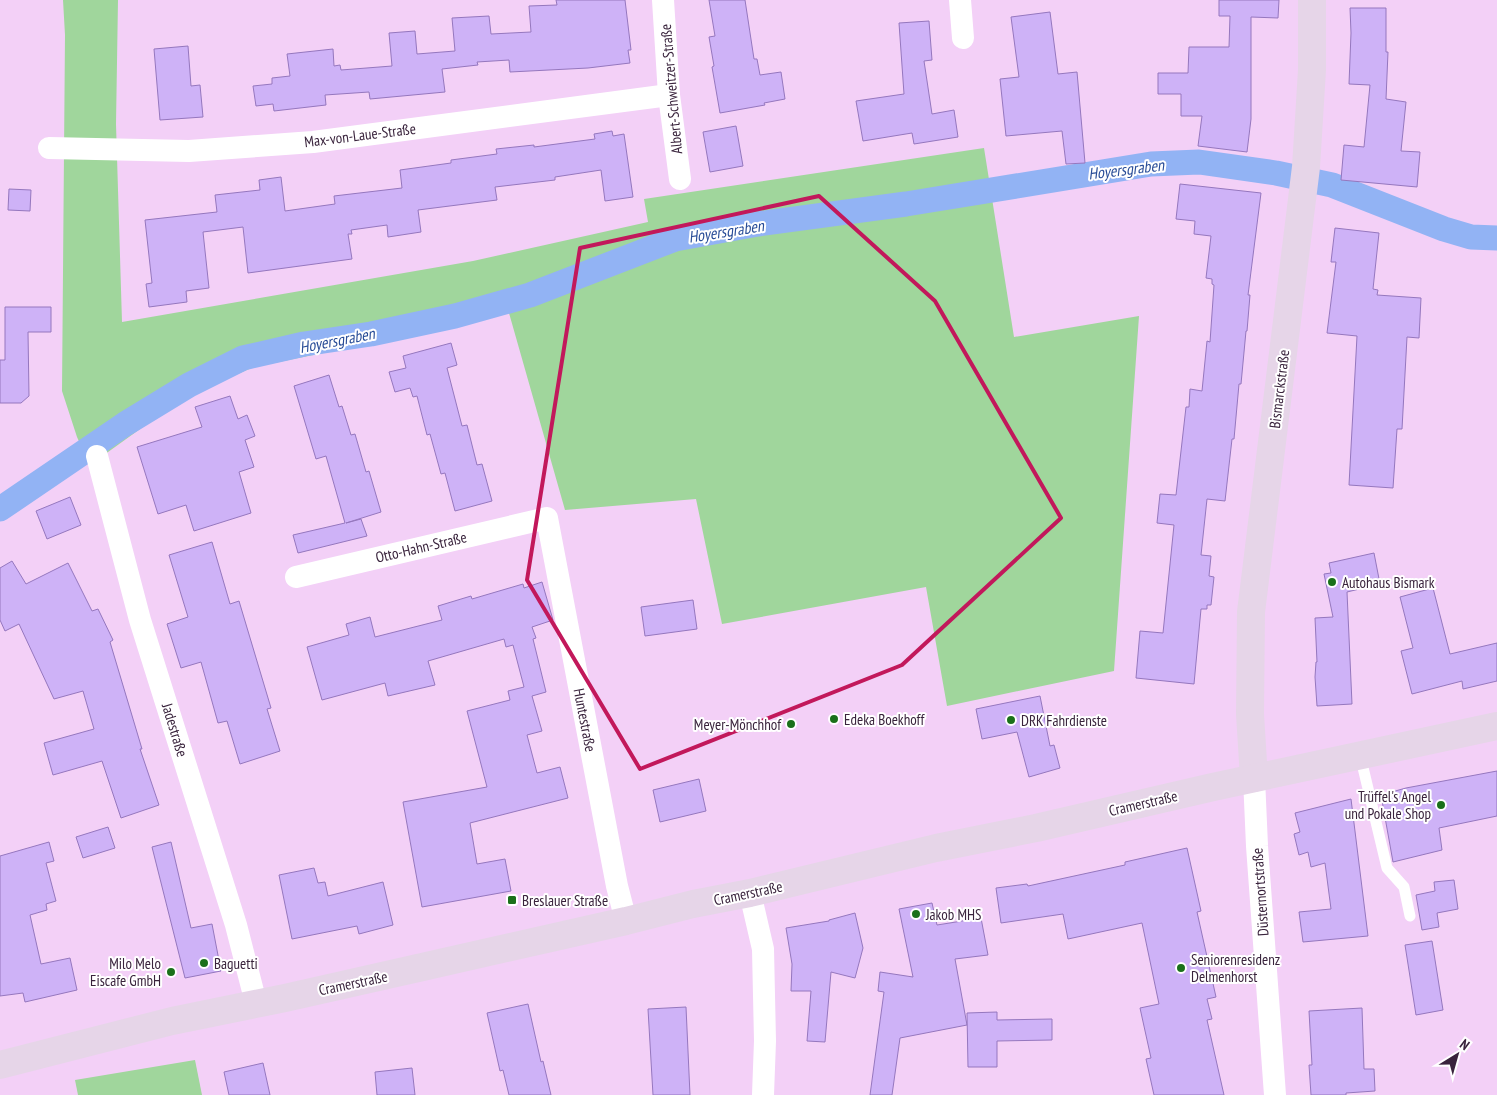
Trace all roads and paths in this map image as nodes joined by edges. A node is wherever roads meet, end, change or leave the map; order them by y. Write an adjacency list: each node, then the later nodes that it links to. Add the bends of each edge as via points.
1 (663, 0): 5 (street, Albert-Schweitzer-Straße)
2 (960, 0): 4 (street)
3 (1312, 0): 13 (main road, Bismarckstraße, via 1312,70 1304,179 1252,612 1250,714)
4 (963, 38)
5 (670, 95): 6 (street, Max-von-Laue-Straße, via 313,142 189,151); 7 (street, Albert-Schweitzer-Straße)
6 (50, 148)
7 (680, 179)
8 (97, 456): 17 (street, Jadestraße, via 140,620 236,925)
9 (547, 518): 10 (street, Otto-Hahn-Straße); 16 (street, Huntestraße)
10 (296, 577)
11 (1497, 726): 12 (main road, Cramerstraße)
12 (1360, 755): 13 (main road, Cramerstraße); 15 (lane, via 1387,868 1404,887)
13 (1254, 778): 14 (main road, Cramerstraße); 20 (street, Düsternortstraße)
14 (750, 893): 16 (main road, Cramerstraße); 19 (street, via 764,949)
15 (1410, 916)
16 (626, 921): 17 (main road, Cramerstraße)
17 (256, 1003): 18 (main road, Cramerstraße)
18 (0, 1065)
19 (763, 1095)
20 (1275, 1095)

